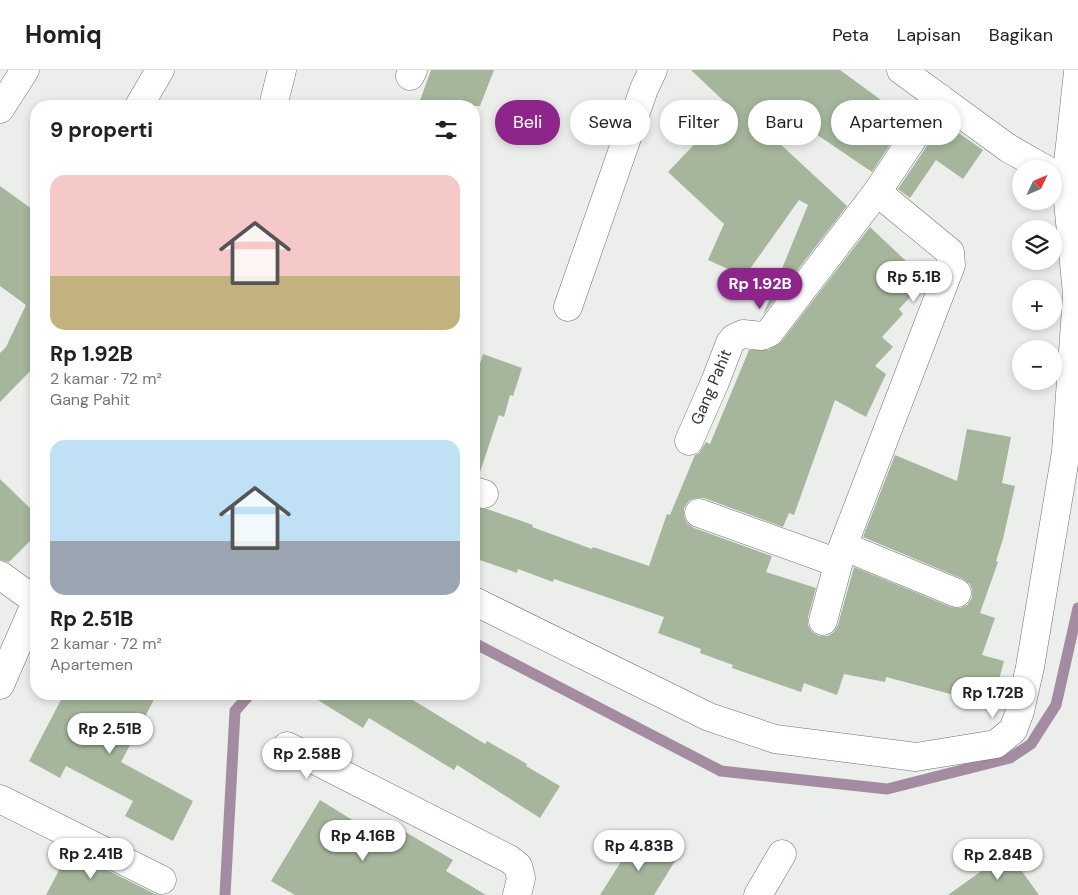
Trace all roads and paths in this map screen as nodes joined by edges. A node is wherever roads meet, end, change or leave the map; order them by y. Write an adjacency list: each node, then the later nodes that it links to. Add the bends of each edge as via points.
1 (25, 70): 10 (street)
2 (160, 70): 8 (street)
3 (282, 70): 9 (street)
4 (653, 70): 15 (street)
5 (901, 70): 7 (street)
6 (1078, 72): 12 (street)
7 (940, 98): 11 (street); 13 (street)
8 (142, 100)
9 (274, 100)
10 (0, 108)
11 (1029, 160)
12 (1058, 160)
13 (877, 192): 16 (street, Gang Pahit, via 769,333 762,336 743,334 730,343); 18 (street, via 950,252 951,265)
14 (1061, 210): 22 (street, via 1077,294 1066,452 1020,711 1013,730 996,744 916,757 775,738 709,717)
15 (568, 307)
16 (689, 440)
17 (698, 513): 18 (street)
18 (841, 555): 20 (street); 24 (street)
19 (0, 575): 21 (street)
20 (958, 593)
21 (30, 597)
22 (480, 604)
23 (30, 615): 25 (street)
24 (823, 621)
25 (0, 685)
26 (287, 746): 30 (street, via 509,859 518,866 521,878)
27 (0, 799): 29 (street)
28 (782, 854): 31 (street)
29 (162, 880)
30 (517, 895)
31 (758, 895)

